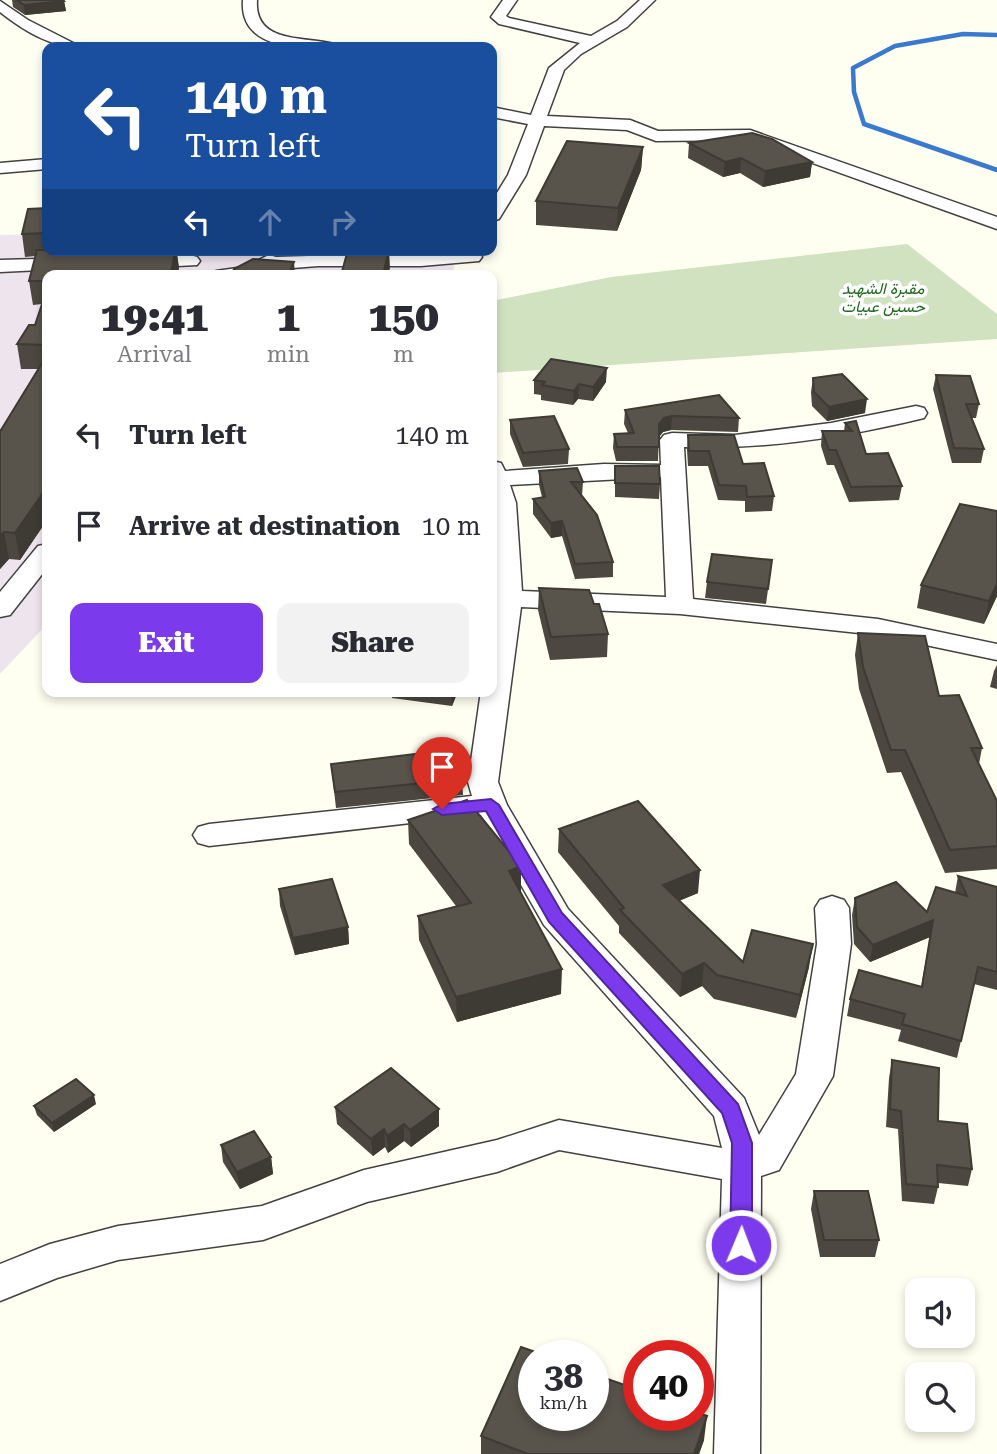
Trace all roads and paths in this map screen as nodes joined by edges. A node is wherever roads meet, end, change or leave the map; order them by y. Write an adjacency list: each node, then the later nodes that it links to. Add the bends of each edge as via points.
1 (250, 0): 7 (street, via 249,14 260,32)
2 (510, 0): 5 (street, via 498,17 504,21)
3 (649, 0): 5 (street)
4 (0, 5): 6 (street, via 23,23)
5 (593, 41): 9 (street, via 557,68)
6 (63, 42)
7 (298, 42)
8 (497, 113): 9 (street)
9 (536, 121): 12 (street, via 517,175); 13 (street, via 630,125 656,136 750,135)
10 (42, 164): 11 (street)
11 (0, 168)
12 (497, 207)
13 (997, 223)
14 (195, 256): 19 (street)
15 (269, 256): 22 (street)
16 (274, 256): 21 (street)
17 (447, 256): 18 (street)
18 (473, 261): 21 (street)
19 (121, 263)
20 (93, 264): 23 (street)
21 (312, 267)
22 (251, 270)
23 (3, 272)
24 (916, 413): 25 (street, via 735,442 672,440)
25 (673, 471): 26 (street); 30 (street)
26 (497, 474)
27 (497, 483): 29 (street, via 504,503)
28 (42, 558): 31 (street)
29 (509, 598): 30 (street); 33 (street)
30 (680, 606): 32 (street, via 878,628)
31 (0, 609)
32 (997, 652)
33 (497, 683)
34 (495, 697): 35 (street, via 483,782)
35 (491, 805): 36 (street); 38 (street, via 556,917 731,1109 742,1143)
36 (209, 835)
37 (832, 908): 38 (street, via 834,944 814,1076 765,1159)
38 (742, 1167): 39 (street, via 559,1135 497,1156 365,1186 262,1223 118,1243 50,1262); 40 (street)
39 (0, 1283)
40 (737, 1454)

